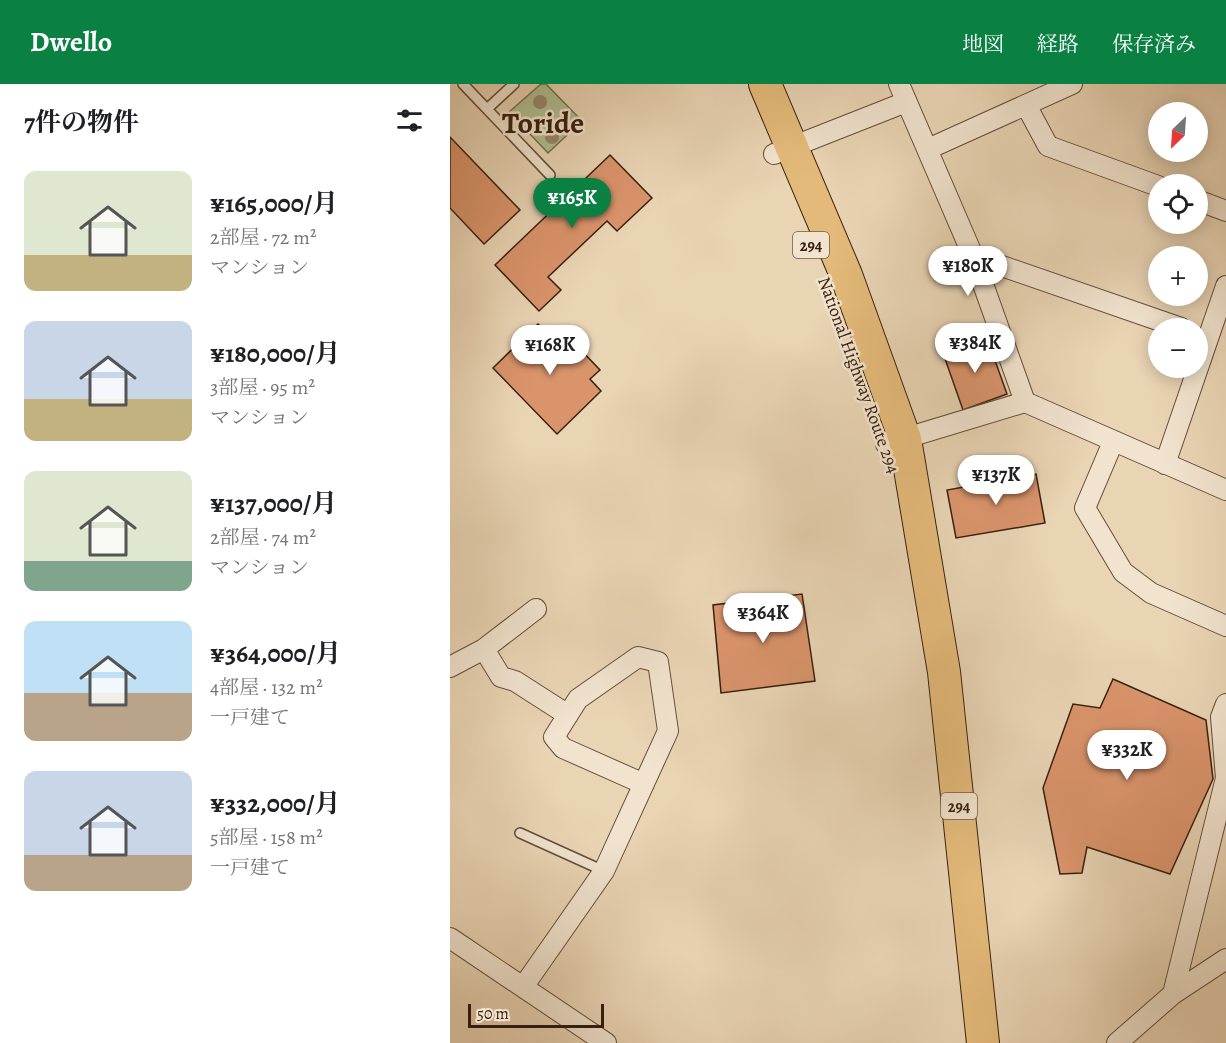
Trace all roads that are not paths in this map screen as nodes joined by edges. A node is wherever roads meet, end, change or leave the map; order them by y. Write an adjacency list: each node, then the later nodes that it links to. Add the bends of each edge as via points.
1 (464, 84): 8 (lane)
2 (514, 84): 8 (lane)
3 (743, 84): 10 (highway, National Highway Route 294 / 294)
4 (765, 84): 10 (highway, National Highway Route 294 / 294)
5 (1072, 84): 7 (street)
6 (903, 93): 9 (street); 10 (street)
7 (1026, 105): 9 (street); 12 (street, via 1048,146)
8 (487, 109): 11 (lane)
9 (928, 149): 15 (street)
10 (783, 151): 21 (highway, National Highway Route 294 / 294, via 818,262)
11 (550, 175)
12 (1148, 182)
13 (1208, 204): 14 (street)
14 (1226, 211)
15 (973, 256): 17 (street); 20 (street)
16 (1226, 286): 18 (street)
17 (1152, 318)
18 (1208, 325)
19 (1191, 378): 23 (street)
20 (1025, 402): 21 (street); 22 (street)
21 (896, 442): 39 (highway, National Highway Route 294 / 294, via 926,570 944,672)
22 (1113, 442): 23 (street); 26 (street, via 1085,508 1123,572 1151,593)
23 (1165, 464): 24 (street)
24 (1226, 490)
25 (536, 609): 27 (street)
26 (1226, 626)
27 (484, 649): 28 (street); 30 (street, via 501,677 515,681)
28 (450, 667)
29 (1226, 704): 37 (street, via 1221,717 1226,778)
30 (568, 715): 31 (street, via 554,737 563,748); 31 (street, via 578,699 638,657 658,662 668,730)
31 (644, 784): 33 (street)
32 (520, 833): 33 (lane)
33 (604, 871): 36 (street)
34 (450, 938): 36 (street)
35 (1226, 959): 37 (street)
36 (523, 987): 38 (street)
37 (1173, 994): 40 (street)
38 (606, 1043)
39 (983, 1043)
40 (1117, 1043)

